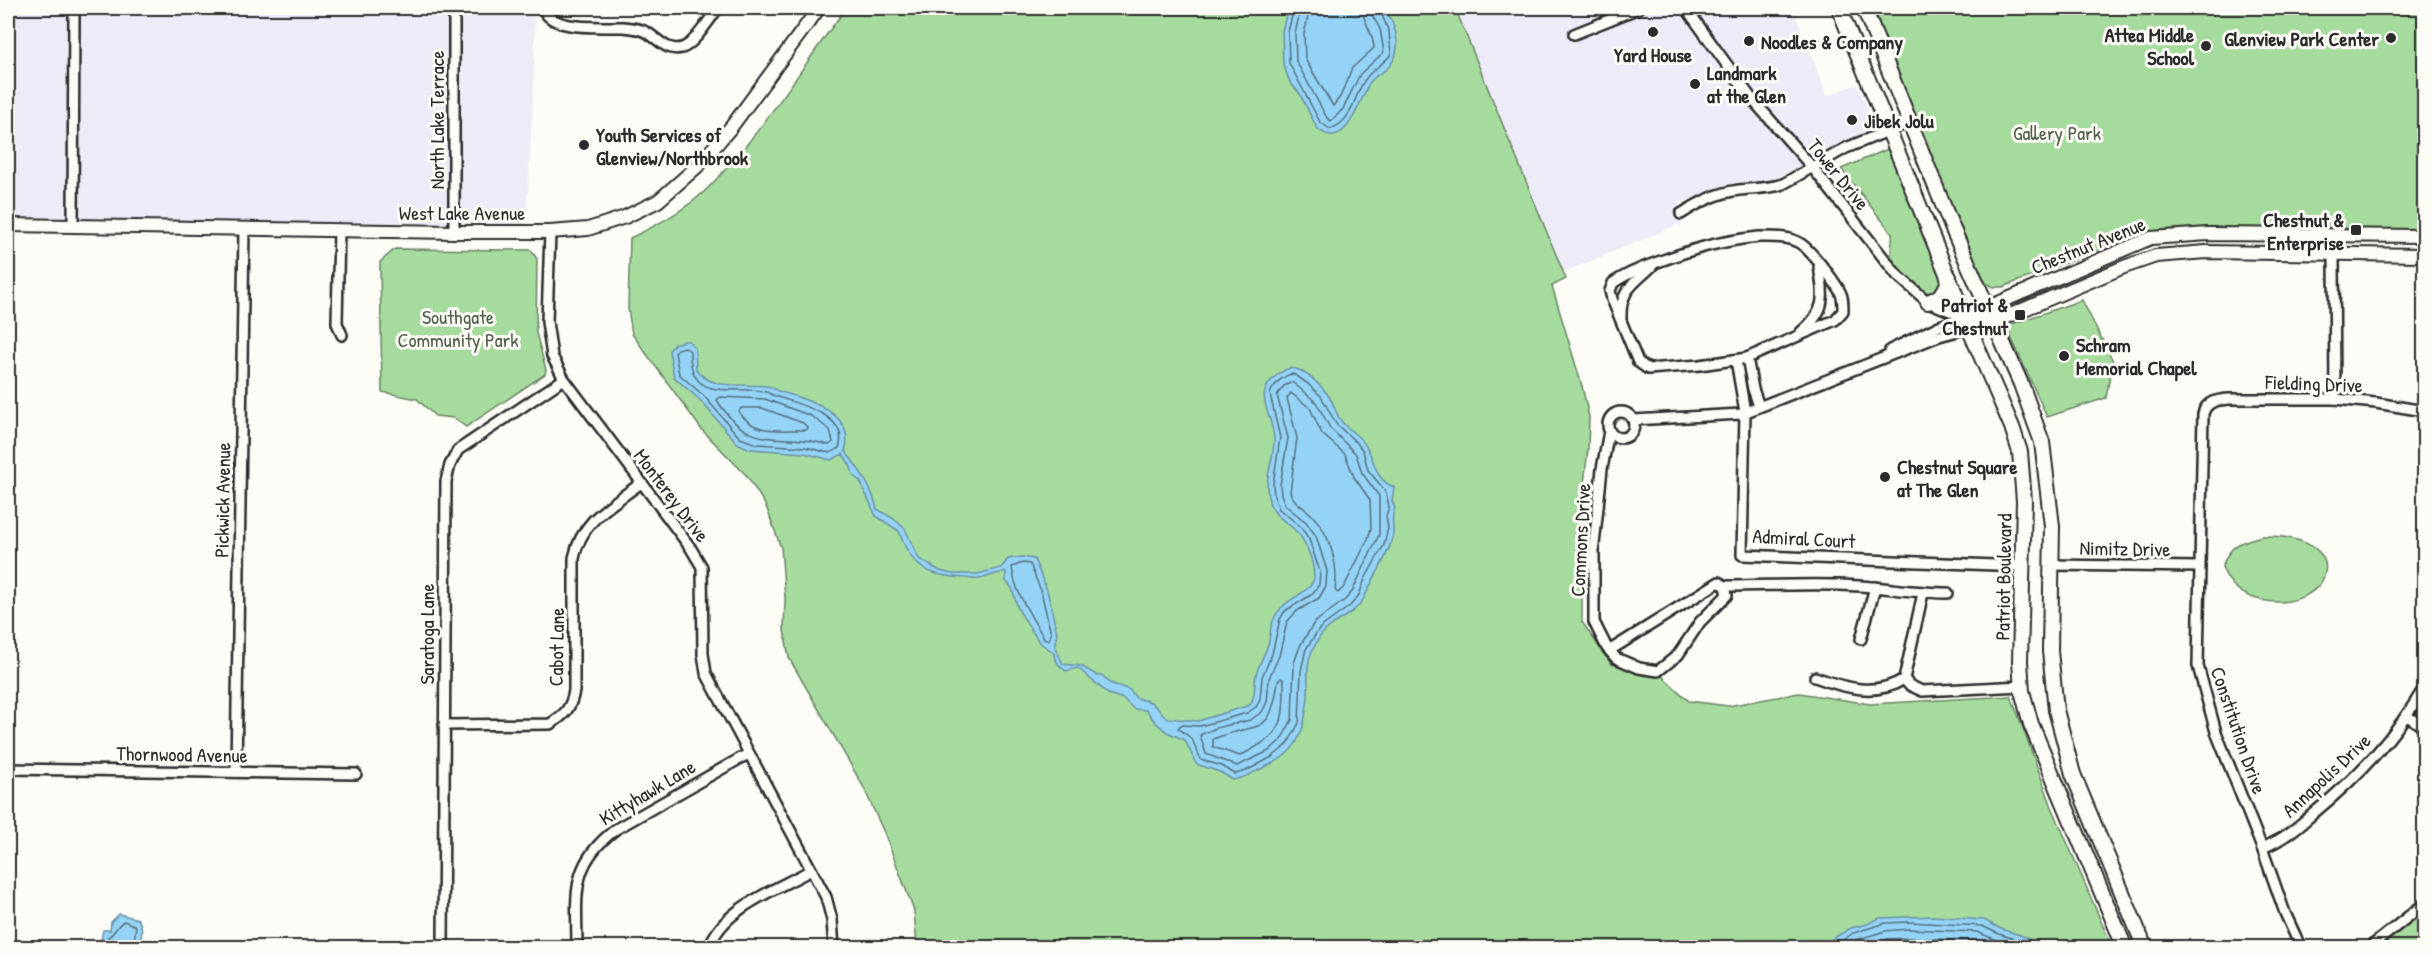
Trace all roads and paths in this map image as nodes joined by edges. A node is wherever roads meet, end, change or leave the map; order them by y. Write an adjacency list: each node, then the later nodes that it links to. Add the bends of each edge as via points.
1 (74, 8): 16 (street)
2 (454, 8): 19 (street, North Lake Terrace)
3 (543, 8): 4 (street, via 549,17 564,24 633,28 648,33 666,47 679,49 691,43)
4 (718, 8)
5 (1639, 8): 10 (street)
6 (1686, 8): 13 (street, Tower Drive, via 1751,98)
7 (1839, 8): 12 (main road, Patriot Boulevard)
8 (1864, 8): 11 (main road)
9 (815, 9): 20 (street, West Lake Avenue, via 726,134 699,165 658,201 588,229)
10 (1574, 34)
11 (1910, 122): 12 (street); 28 (main road)
12 (1889, 129): 13 (street); 26 (main road, Patriot Boulevard)
13 (1812, 167): 14 (street, via 1772,188 1722,193); 27 (street, Tower Drive, via 1897,275)
14 (1681, 214)
15 (8, 225): 16 (street, West Lake Avenue)
16 (73, 225): 17 (street, West Lake Avenue)
17 (244, 229): 18 (street, West Lake Avenue); 63 (street, Pickwick Avenue)
18 (339, 230): 19 (street, West Lake Avenue); 32 (street, via 337,323)
19 (454, 232): 20 (street, West Lake Avenue)
20 (550, 232): 36 (street, Monterey Drive, via 547,322 552,356)
21 (2424, 236): 28 (street, Chestnut Avenue, via 2208,234 2151,238)
22 (2334, 255): 23 (street, Chestnut Avenue); 31 (street, Chestnut Avenue, via 2206,252 2156,256); 37 (street)
23 (2424, 255)
24 (1656, 262): 25 (street, via 1720,241 1783,237 1800,243); 29 (street, via 1628,288 1621,309); 29 (street, via 1613,283 1610,291)
25 (1818, 263): 33 (street, via 1824,292 1821,309); 33 (street, via 1842,297 1843,311 1835,320)
26 (1949, 277): 27 (main road, via 1943,294); 30 (main road, Patriot Boulevard)
27 (1928, 302): 30 (street, Tower Drive)
28 (1988, 308): 30 (street, Chestnut Avenue); 31 (main road)
29 (1622, 322): 35 (street, via 1638,363 1648,369)
30 (1967, 322): 31 (street, Chestnut Avenue); 38 (street, Chestnut Avenue); 46 (main road, Patriot Boulevard, via 2020,452 2024,501)
31 (1994, 322): 45 (main road, via 2042,442 2052,526)
32 (342, 335)
33 (1797, 335): 34 (street)
34 (1747, 358): 35 (street); 38 (street)
35 (1736, 360): 41 (street, Admiral Court)
36 (564, 379): 44 (street, Monterey Drive); 59 (street, Saratoga Lane, via 458,450 450,465 446,481)
37 (2335, 399): 39 (street, Fielding Drive, via 2229,399 2215,400); 40 (street, Fielding Drive)
38 (1759, 406): 41 (street, Chestnut Avenue)
39 (2205, 407): 47 (street, Constitution Drive)
40 (2424, 411)
41 (1745, 412): 42 (street, Chestnut Avenue); 46 (street, Admiral Court, via 1742,555)
42 (1633, 420): 43 (street, via 1634,429 1629,436 1620,438); 43 (street, Chestnut Avenue, via 1628,414 1616,413 1610,419)
43 (1609, 431): 53 (street, Commons Drive, via 1594,546 1594,622)
44 (640, 483): 59 (street, Cabot Lane, via 597,516 577,543 574,691 564,716 550,724); 61 (street, Monterey Drive, via 702,567 706,674)
45 (2050, 565): 47 (street, Nimitz Drive); 73 (main road, via 2050,651 2056,710 2073,774)
46 (2021, 566): 56 (main road, Patriot Boulevard)
47 (2199, 567): 65 (street, Constitution Drive, via 2198,666 2216,732)
48 (1725, 586): 49 (street); 53 (street, via 1719,582 1612,649); 53 (street, Commons Drive, via 1726,595 1700,622 1678,655 1658,671 1616,658)
49 (1875, 587): 50 (street); 52 (street)
50 (1923, 593): 51 (street); 55 (street)
51 (1948, 593)
52 (1861, 639)
53 (1607, 648)
54 (1815, 677): 55 (street, via 1846,689 1890,688)
55 (1904, 679): 56 (street, via 1922,690)
56 (2022, 686): 72 (main road, Patriot Boulevard, via 2031,724)
57 (2424, 688): 58 (street, Annapolis Drive)
58 (2407, 716): 60 (street); 65 (street, Annapolis Drive, via 2370,763 2336,795 2291,832)
59 (444, 725): 68 (street, Saratoga Lane)
60 (2424, 727)
61 (748, 754): 66 (street, Monterey Drive); 69 (street, Kittyhawk Lane, via 600,841 578,877)
62 (8, 769): 63 (street, Thornwood Avenue)
63 (236, 772): 64 (street, Thornwood Avenue)
64 (356, 774)
65 (2262, 848): 74 (street, Constitution Drive)
66 (811, 870): 70 (street, via 735,912 714,934); 71 (street, Monterey Drive, via 830,906)
67 (2424, 904): 75 (street)
68 (443, 948)
69 (577, 948)
70 (709, 948)
71 (834, 948)
72 (2125, 948)
73 (2145, 948)
74 (2301, 948)
75 (2369, 948)

